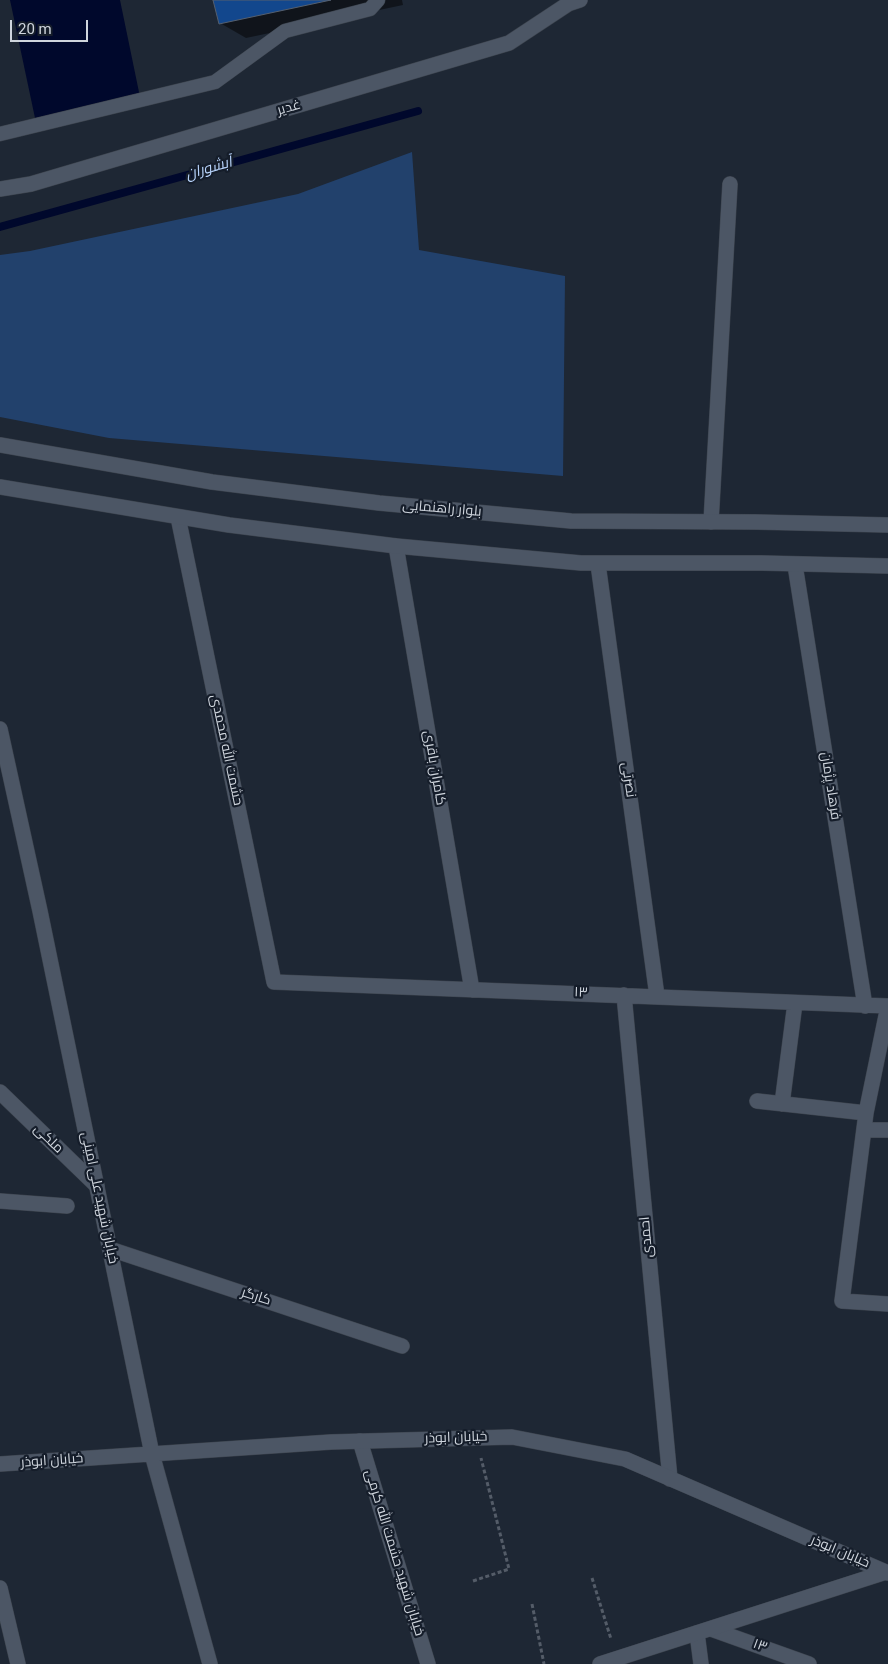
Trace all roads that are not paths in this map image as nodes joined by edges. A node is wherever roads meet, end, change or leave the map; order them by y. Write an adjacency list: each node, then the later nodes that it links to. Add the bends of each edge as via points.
1 (378, 0): 3 (lane, via 370,9 285,31 215,82)
2 (573, 1): 5 (street, غدیر, via 510,43 31,184)
3 (0, 134)
4 (730, 184): 9 (street)
5 (0, 189)
6 (0, 445): 9 (street, بلوار راهنمایی, via 212,482 379,503 571,522)
7 (0, 487): 8 (street)
8 (178, 517): 11 (street); 16 (street, حشمت الله محمدی)
9 (711, 522): 10 (street, بلوار راهنمایی)
10 (888, 525)
11 (396, 546): 12 (street); 17 (street, کامران باقری)
12 (598, 564): 13 (street); 19 (street, نصرتی)
13 (795, 565): 14 (street); 21 (street, فرهاد پژمان)
14 (888, 566)
15 (1, 738): 29 (street, خیابان شهید علی امینی)
16 (274, 982): 17 (street, ۱۳)
17 (472, 990): 18 (street, ۱۳)
18 (624, 995): 19 (street, ۱۳); 38 (street, احمدی)
19 (657, 996): 20 (street, ۱۳)
20 (795, 1003): 21 (street, ۱۳); 25 (street)
21 (865, 1006): 22 (street, ۱۳)
22 (888, 1006): 26 (street)
23 (0, 1092): 29 (street, ملکی)
24 (756, 1101): 25 (street)
25 (782, 1104): 26 (street)
26 (866, 1113): 27 (street)
27 (864, 1130): 28 (street); 33 (street, via 842,1301)
28 (888, 1130)
29 (97, 1186): 32 (street, خیابان شهید علی امینی)
30 (0, 1201): 31 (street)
31 (67, 1206)
32 (110, 1249): 34 (street, کارگر); 36 (street, خیابان شهید علی امینی)
33 (888, 1304)
34 (402, 1346)
35 (360, 1441): 36 (street, خیابان ابوذر); 38 (street, خیابان ابوذر, via 512,1437 625,1459); 44 (street, خیابان شهید حشمت الله کرمی)
36 (152, 1454): 37 (street, خیابان ابوذر); 43 (street, خیابان شهید علی امینی)
37 (0, 1464)
38 (670, 1479): 39 (street, خیابان ابوذر)
39 (887, 1572): 41 (street)
40 (0, 1588): 42 (street)
41 (704, 1631): 45 (street); 46 (street); 47 (street, ۱۳)
42 (18, 1664)
43 (210, 1664)
44 (428, 1664)
45 (600, 1664)
46 (702, 1664)
47 (809, 1664)

